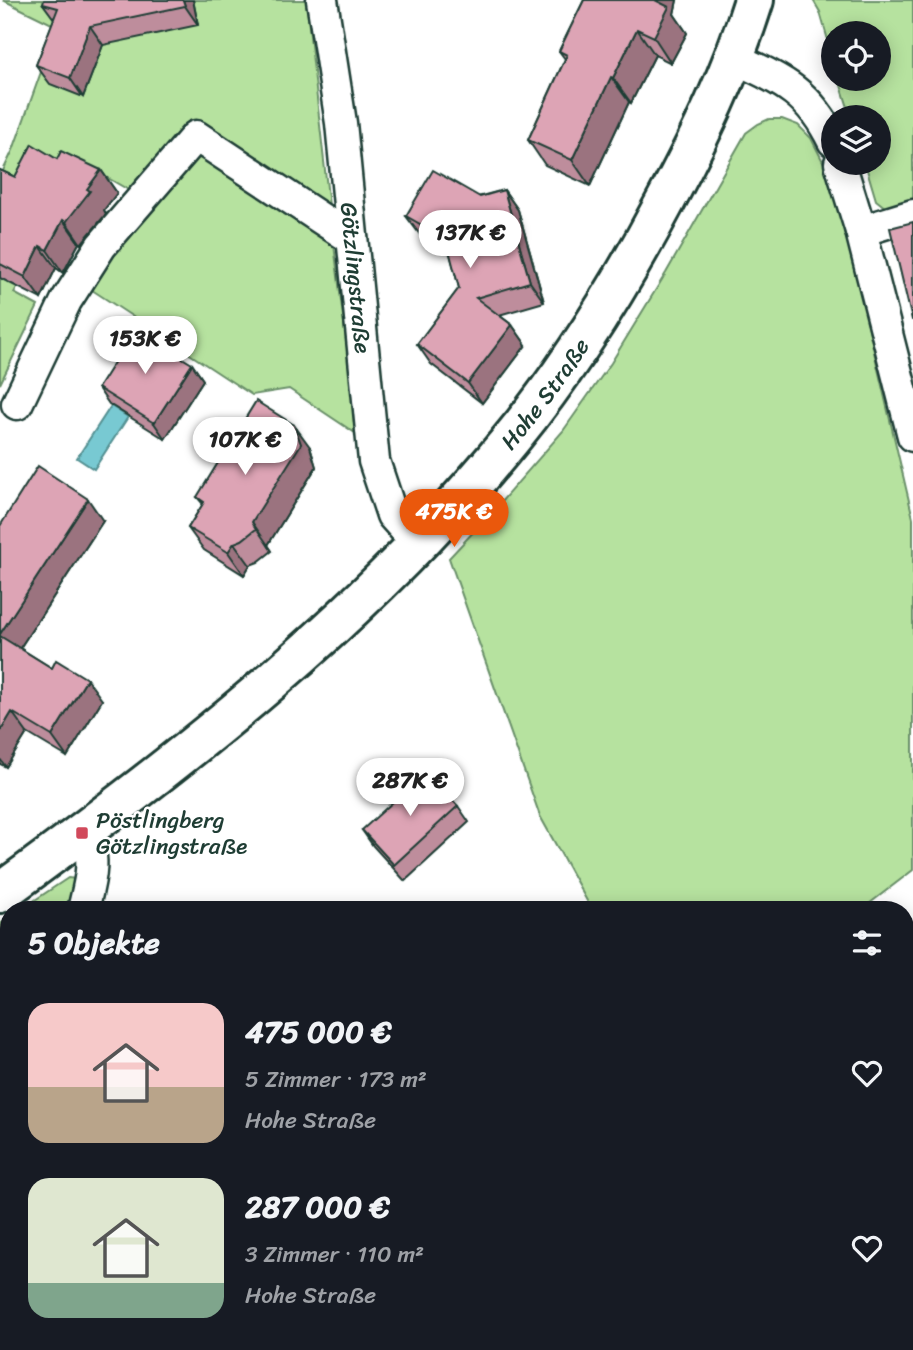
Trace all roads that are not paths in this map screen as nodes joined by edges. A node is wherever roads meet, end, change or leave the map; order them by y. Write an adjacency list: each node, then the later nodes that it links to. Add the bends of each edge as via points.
1 (322, 0): 8 (street, Götzlingstraße, via 341,123)
2 (754, 0): 3 (main road, Hohe Straße)
3 (734, 58): 4 (street, via 800,94); 11 (main road, Hohe Straße, via 673,188 592,327 514,436)
4 (821, 118)
5 (844, 175): 7 (street)
6 (913, 215): 7 (street)
7 (861, 231): 10 (street)
8 (352, 239): 9 (street, via 196,136 101,246 66,302); 11 (street, Götzlingstraße, via 374,461 392,515)
9 (17, 404)
10 (913, 436)
11 (417, 543): 12 (main road, Hohe Straße, via 280,675)
12 (82, 833): 13 (main road, Hohe Straße); 14 (street, via 92,857)
13 (0, 893)
14 (85, 901)

